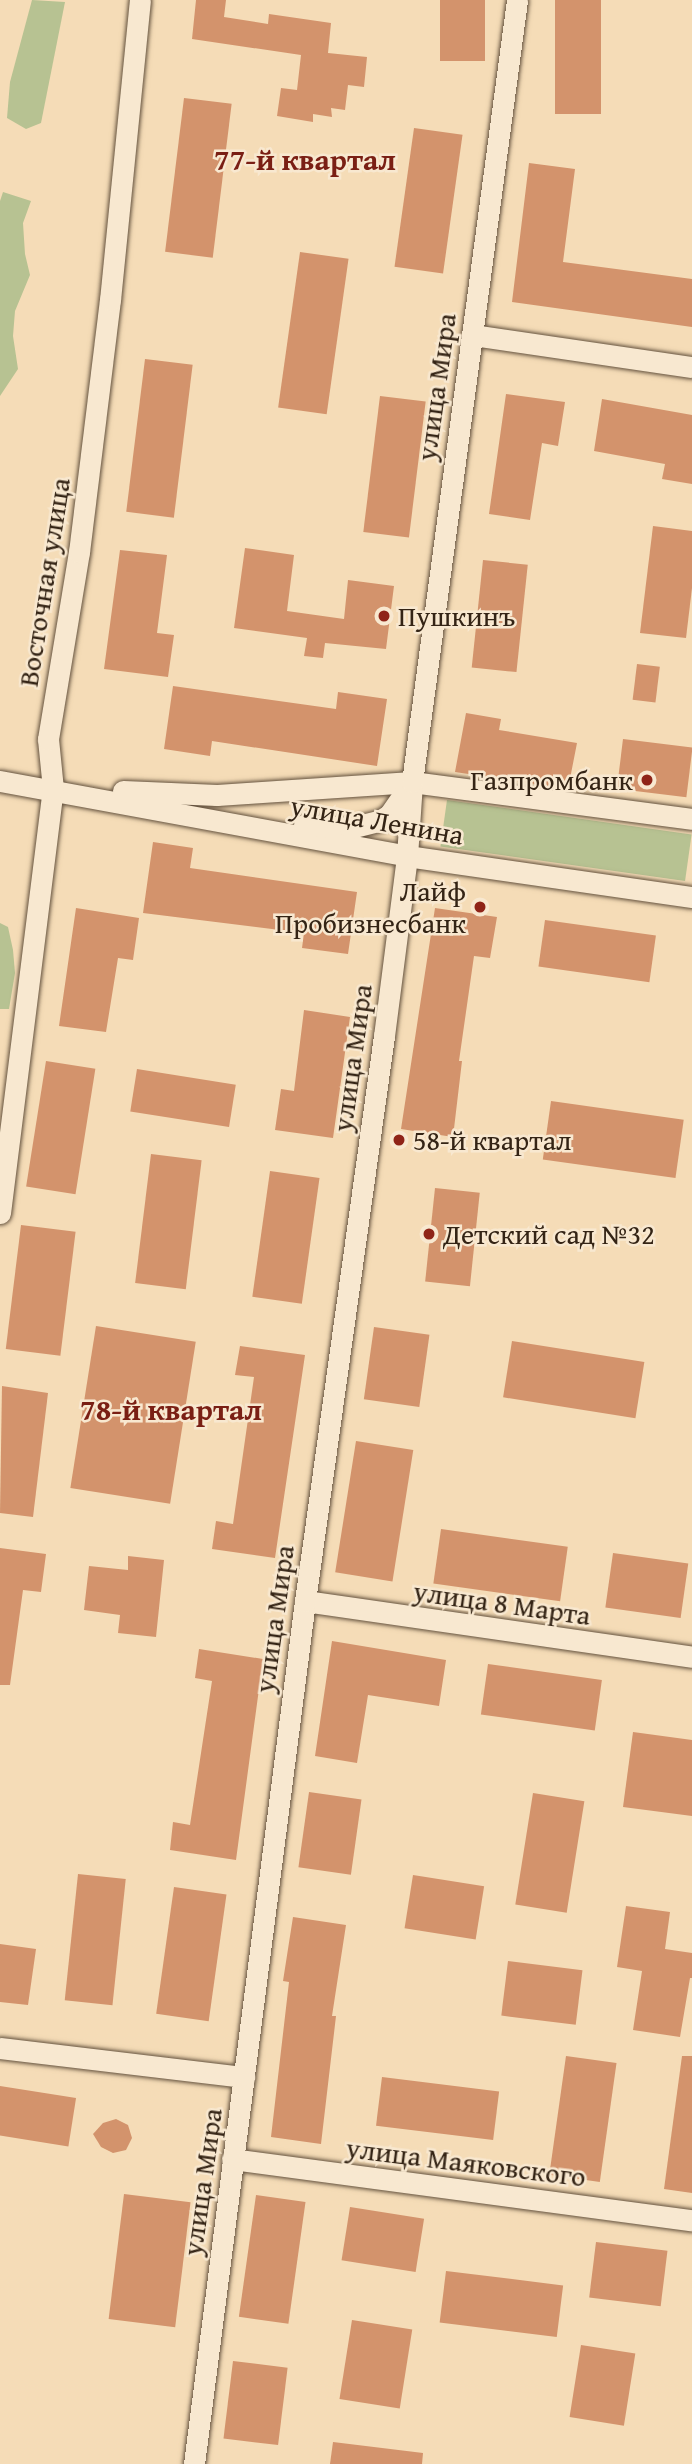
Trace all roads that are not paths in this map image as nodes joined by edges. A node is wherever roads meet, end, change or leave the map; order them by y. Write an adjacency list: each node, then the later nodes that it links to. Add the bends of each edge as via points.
1 (140, 0): 7 (street, Восточная улица, via 79,552 48,739)
2 (517, 0): 3 (street, улица Мира)
3 (472, 335): 4 (street); 6 (street, улица Мира)
4 (692, 367)
5 (0, 781): 7 (street, улица Ленина)
6 (412, 782): 7 (street, улица Ленина, via 217,794); 8 (street, улица Ленина); 9 (street, улица Мира, via 389,815 372,824 350,828); 10 (street, улица Мира)
7 (53, 789): 9 (street, улица Ленина); 12 (street, Восточная улица)
8 (692, 819)
9 (232, 822): 10 (street, улица Ленина)
10 (407, 856): 11 (street, улица Ленина); 13 (street, улица Мира)
11 (692, 897)
12 (0, 1213)
13 (304, 1601): 14 (street, улица 8 Марта); 16 (street, улица Мира)
14 (692, 1657)
15 (0, 2048): 16 (street)
16 (244, 2077): 17 (street, улица Мира)
17 (232, 2159): 18 (street, улица Маяковского); 19 (street, улица Мира)
18 (692, 2220)
19 (194, 2464)

